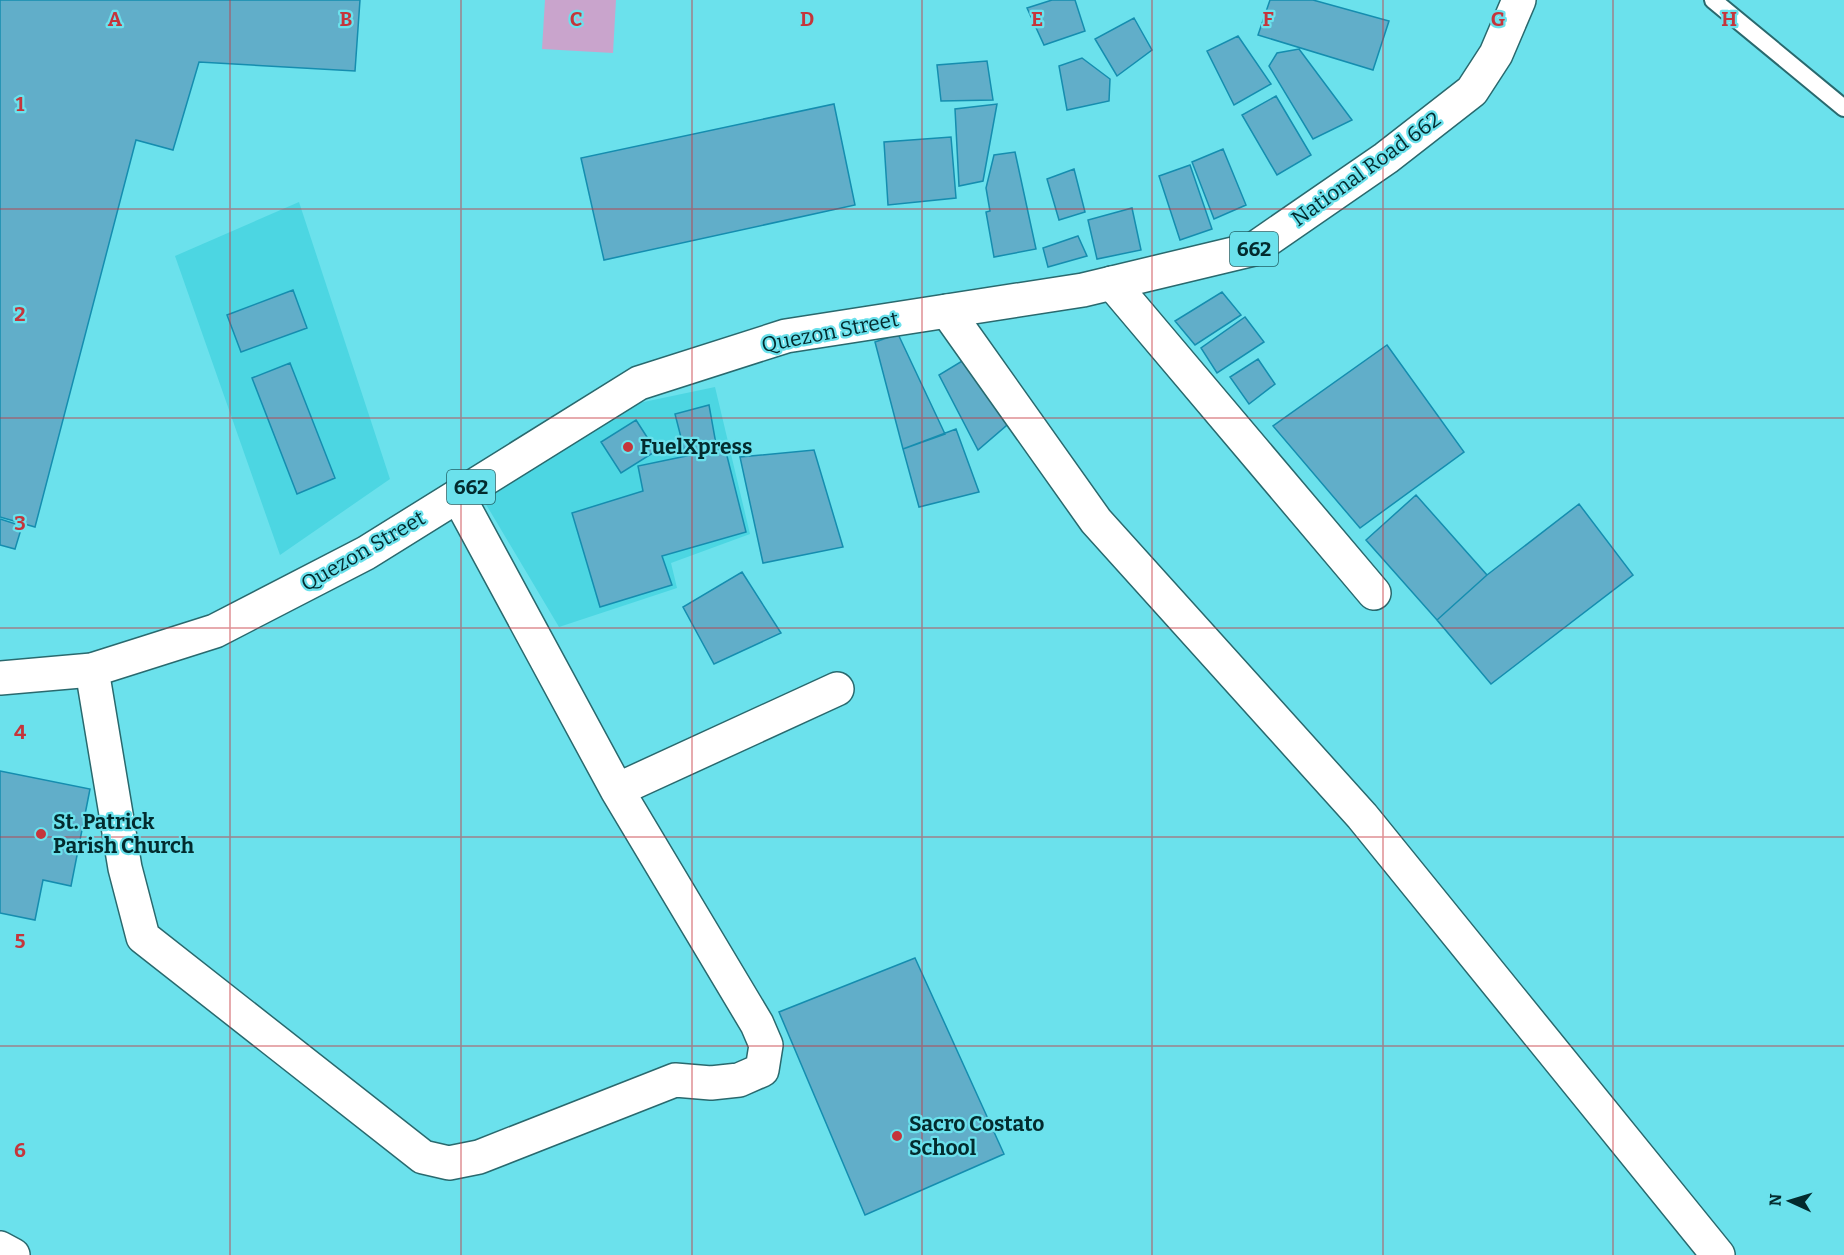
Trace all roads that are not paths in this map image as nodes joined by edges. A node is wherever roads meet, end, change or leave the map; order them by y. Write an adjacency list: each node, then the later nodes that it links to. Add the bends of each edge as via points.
1 (1519, 0): 4 (street, National Road 662 / 662, via 1496,54 1472,91 1386,158 1254,249)
2 (1713, 0): 3 (lane)
3 (1844, 108)
4 (1112, 283): 5 (street, National Road 662 / 662); 7 (street)
5 (947, 311): 6 (street, Quezon Street / 662, via 786,336 639,383); 14 (street, via 1096,521 1362,816)
6 (458, 496): 8 (street, Quezon Street / 662, via 366,553 215,631); 11 (street)
7 (1374, 593)
8 (92, 670): 9 (street, Quezon Street / 662); 11 (street, via 125,868 143,936 423,1157 449,1163 479,1157 675,1080 739,1080 762,1070 766,1045 757,1024)
9 (0, 678)
10 (837, 689): 11 (street)
11 (617, 790)
12 (0, 1248): 13 (street)
13 (13, 1255)
14 (1718, 1255)

